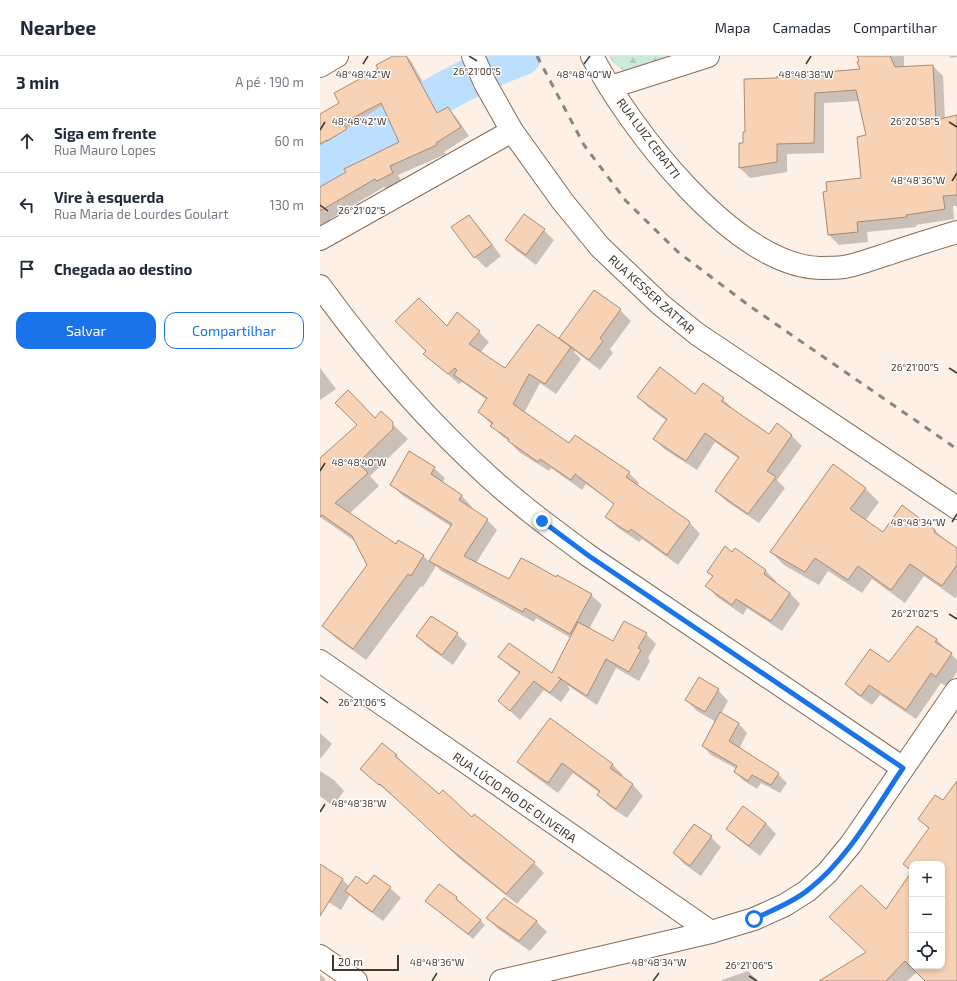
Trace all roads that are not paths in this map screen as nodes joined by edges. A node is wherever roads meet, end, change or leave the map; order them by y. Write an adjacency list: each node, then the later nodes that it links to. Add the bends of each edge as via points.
1 (337, 56): 5 (street)
2 (473, 56): 7 (street, RUA KESSER ZATTAR)
3 (592, 56): 6 (street, RUA LUIZ CERATTI)
4 (708, 56): 6 (street)
5 (320, 66)
6 (610, 87): 8 (street, RUA LUIZ CERATTI, via 672,172 717,216 768,253 791,262 818,268 845,267)
7 (512, 131): 9 (street); 11 (street, RUA KESSER ZATTAR, via 563,202 600,247 661,305 697,334)
8 (957, 232)
9 (320, 239)
10 (320, 286): 14 (street, via 353,332 392,378 489,478 589,556)
11 (957, 508)
12 (320, 661): 15 (street, RUA LÚCIO PIO DE OLIVEIRA)
13 (957, 690): 14 (street)
14 (903, 768): 15 (street, via 851,844 827,873 807,891 785,905 754,919)
15 (711, 932): 18 (street)
16 (320, 956): 17 (street)
17 (356, 981)
18 (501, 981)

